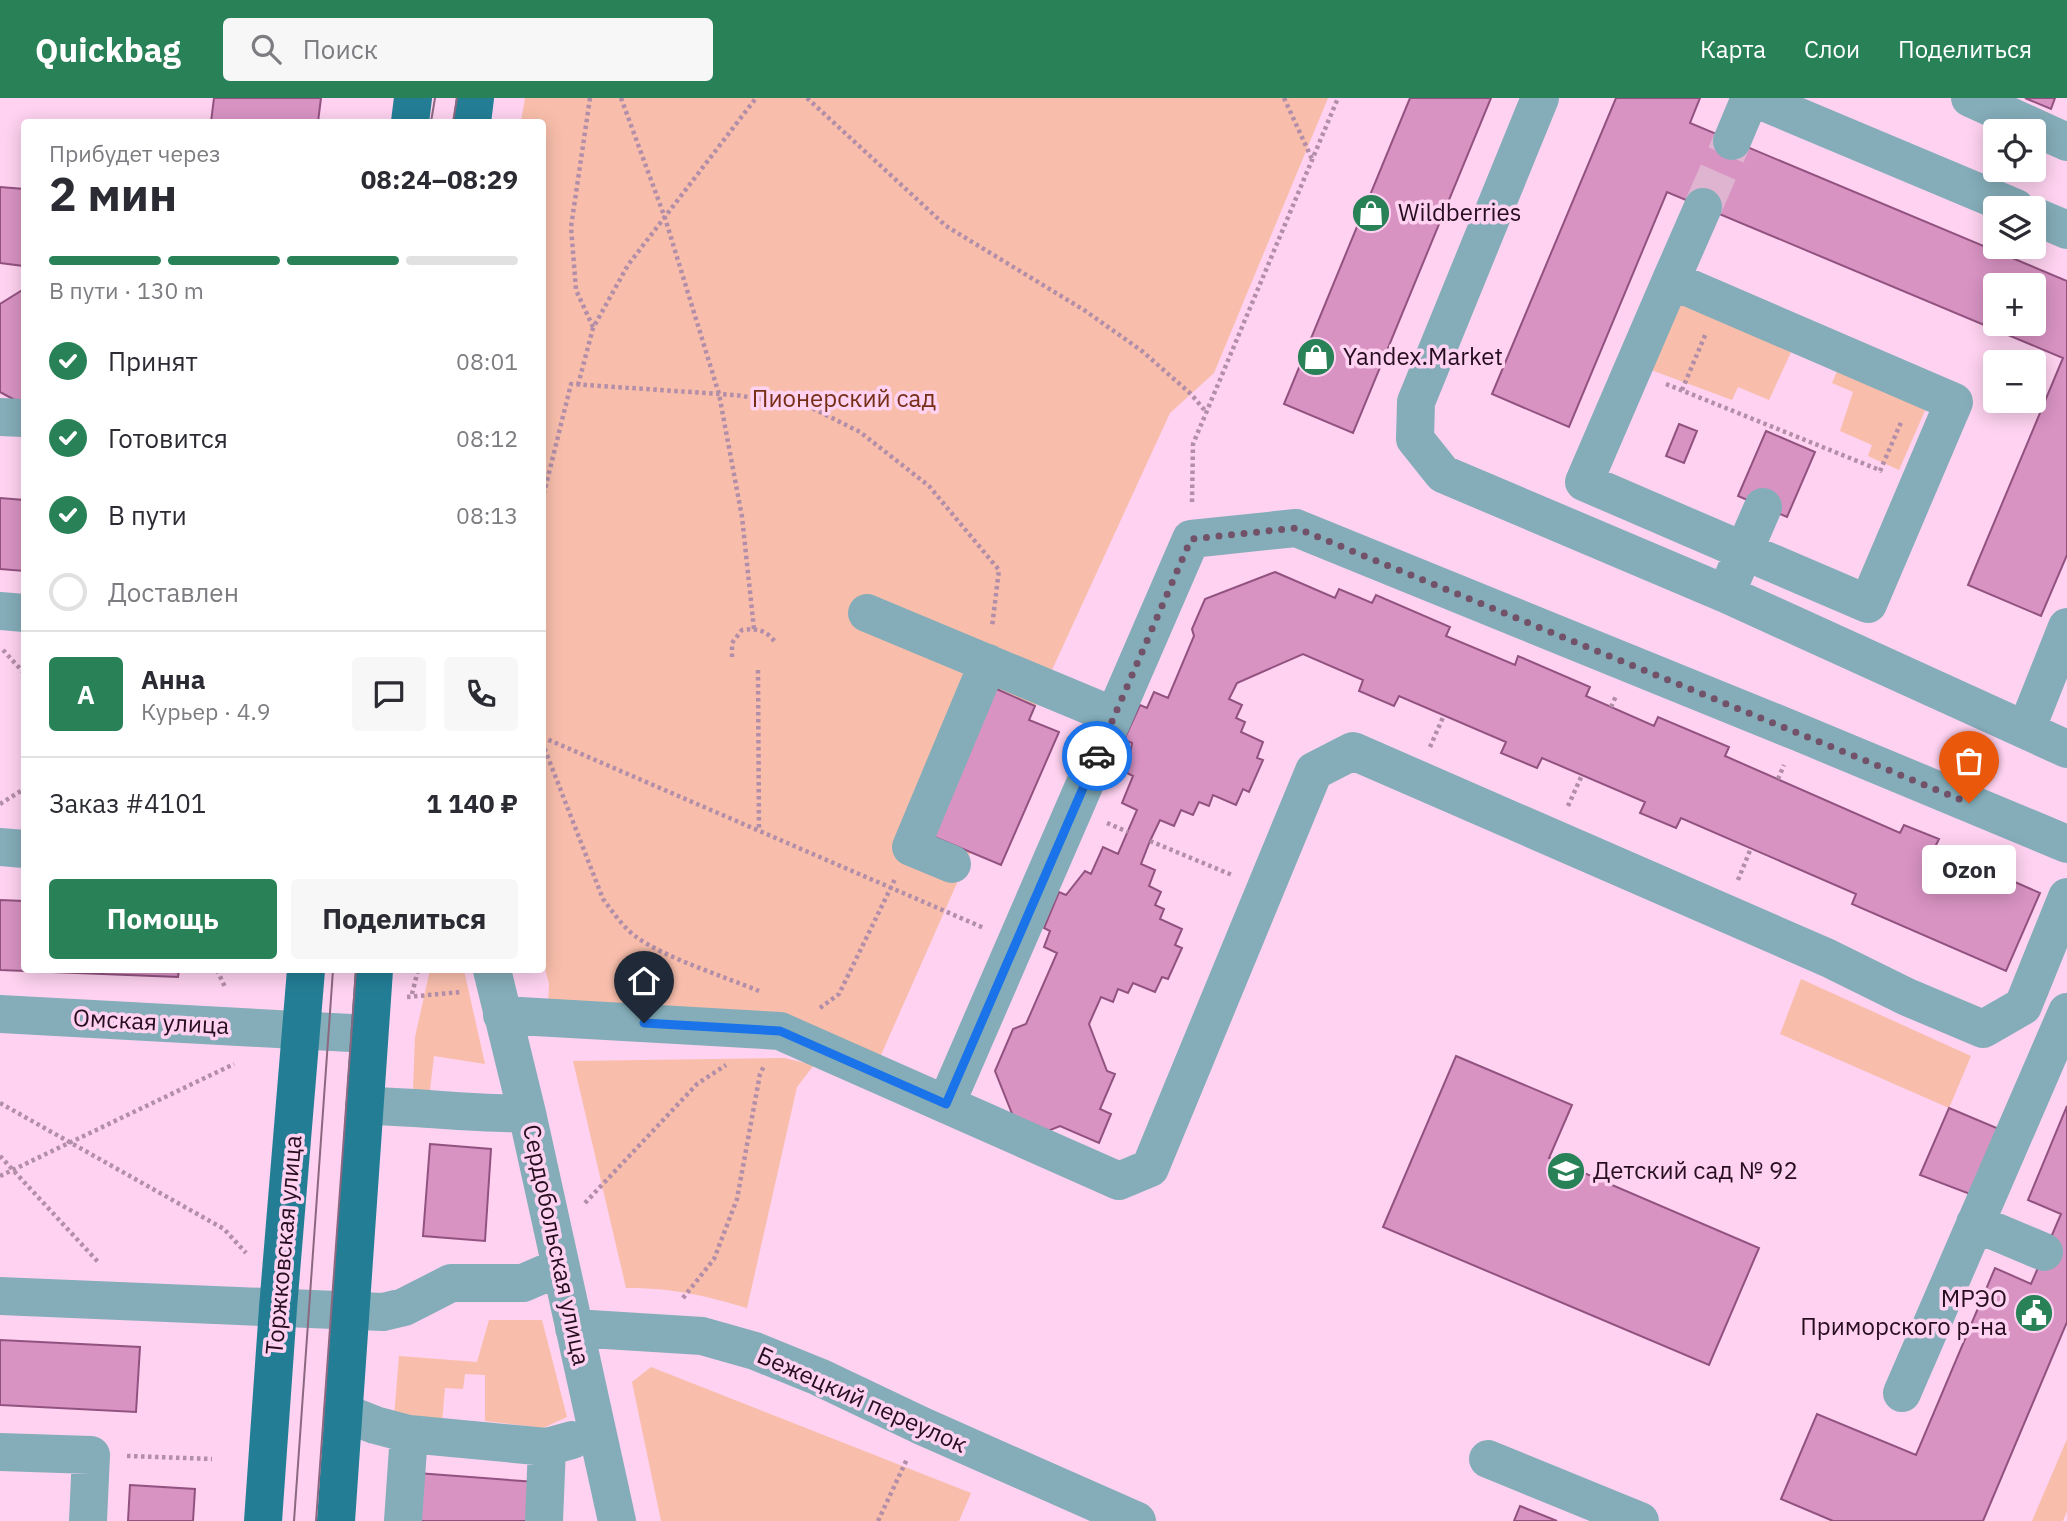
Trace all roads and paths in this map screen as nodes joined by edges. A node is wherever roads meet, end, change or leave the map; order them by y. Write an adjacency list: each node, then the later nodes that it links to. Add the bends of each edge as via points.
1 (413, 98): 12 (main road)
2 (475, 98): 13 (main road)
3 (590, 98): 23 (path, via 571,227 576,290)
4 (621, 98): 19 (path)
5 (756, 98): 19 (path)
6 (807, 98): 27 (path, via 946,226 1142,351)
7 (1284, 98): 16 (path)
8 (1338, 98): 16 (path)
9 (1540, 98): 35 (street, via 1416,402 1415,439 1443,474)
10 (1752, 98): 14 (street); 17 (street)
11 (1970, 98): 15 (street)
12 (410, 119)
13 (472, 119)
14 (1732, 141)
15 (2067, 142)
16 (1312, 160): 27 (path)
17 (1987, 196)
18 (1703, 207): 22 (street)
19 (665, 218): 23 (path, via 628,265); 26 (path)
20 (2046, 221): 21 (street)
21 (2067, 230)
22 (1671, 280): 34 (street, via 1584,482); 34 (street, via 1954,402 1868,604)
23 (593, 328): 25 (path)
24 (1658, 381): 30 (path)
25 (578, 385): 26 (path); 31 (path, via 571,384)
26 (719, 394): 40 (path, via 742,517); 44 (path, via 808,406 860,432 929,486 999,570)
27 (1207, 413): 33 (path, via 1193,444)
28 (0, 417): 29 (street)
29 (21, 418)
30 (1887, 473)
31 (546, 485)
32 (1763, 507): 34 (street)
33 (1191, 539): 47 (street); 56 (street, via 1296,528)
34 (1744, 551): 35 (street)
35 (1726, 594): 48 (street)
36 (0, 611): 37 (street)
37 (21, 613)
38 (867, 613): 44 (street)
39 (2067, 627): 48 (street)
40 (754, 629): 41 (path); 43 (path, via 742,630 732,643)
41 (775, 642)
42 (0, 647): 45 (path)
43 (732, 657)
44 (988, 663): 47 (street); 58 (street)
45 (21, 670)
46 (758, 670): 54 (path)
47 (1114, 716): 64 (street)
48 (2026, 730): 50 (street)
49 (546, 742): 54 (path)
50 (2067, 749)
51 (546, 750): 70 (path, via 603,899 618,919 651,946)
52 (21, 791): 53 (path)
53 (0, 804)
54 (759, 831): 61 (path)
55 (1150, 841): 62 (path)
56 (2067, 844)
57 (0, 847): 59 (street)
58 (911, 847): 60 (street); 61 (path)
59 (21, 849)
60 (952, 864)
61 (890, 888): 64 (path); 72 (path, via 839,994 819,1009)
62 (1266, 888): 63 (street, via 1314,771 1353,751 1983,1029 2023,1006); 81 (street, via 1150,1168 1119,1181)
63 (2067, 897)
64 (1017, 942): 81 (street)
65 (218, 973): 68 (path)
66 (306, 973): 75 (main road, Торжковская улица)
67 (374, 973): 77 (main road)
68 (225, 987)
69 (489, 992): 71 (path); 76 (street); 83 (street, Сердобольская улица)
70 (766, 994)
71 (404, 997)
72 (811, 1009)
73 (2067, 1012): 87 (street)
74 (0, 1014): 75 (street, Омская улица)
75 (302, 1030): 77 (street, Омская улица); 93 (main road, Торжковская улица)
76 (780, 1031): 81 (street); 96 (path, via 760,1074 737,1199 715,1259)
77 (369, 1034): 82 (main road)
78 (245, 1059): 85 (path)
79 (728, 1064): 86 (path, via 697,1084)
80 (0, 1103): 89 (path, via 225,1229)
81 (946, 1104)
82 (365, 1106): 83 (street); 94 (main road)
83 (527, 1113): 90 (street, Сердобольская улица)
84 (0, 1156): 92 (path, via 103,1268)
85 (0, 1176)
86 (582, 1205)
87 (1975, 1223): 88 (street); 97 (street)
88 (2044, 1252)
89 (251, 1258)
90 (560, 1267): 94 (street, via 523,1283 451,1283 404,1307); 95 (street, Сердобольская улица)
91 (0, 1296): 92 (street)
92 (120, 1301): 93 (street)
93 (278, 1308): 94 (street); 108 (main road, Торжковская улица)
94 (350, 1312): 98 (main road)
95 (574, 1328): 96 (street, Бежецкий переулок); 100 (street, Сердобольская улица)
96 (655, 1334): 99 (street, Бежецкий переулок, via 702,1336 755,1351)
97 (1902, 1393)
98 (342, 1412): 101 (street); 109 (main road)
99 (922, 1426): 113 (path); 114 (street, Бежецкий переулок)
100 (597, 1433): 102 (street); 112 (street, Сердобольская улица)
101 (409, 1434): 102 (street); 110 (street)
102 (547, 1447): 111 (street)
103 (0, 1452): 104 (street)
104 (92, 1455): 105 (path); 107 (street)
105 (212, 1459)
106 (1488, 1460): 115 (street)
107 (88, 1521)
108 (263, 1521)
109 (336, 1521)
110 (403, 1521)
111 (544, 1521)
112 (617, 1521)
113 (878, 1521)
114 (1138, 1521)
115 (1640, 1521)

